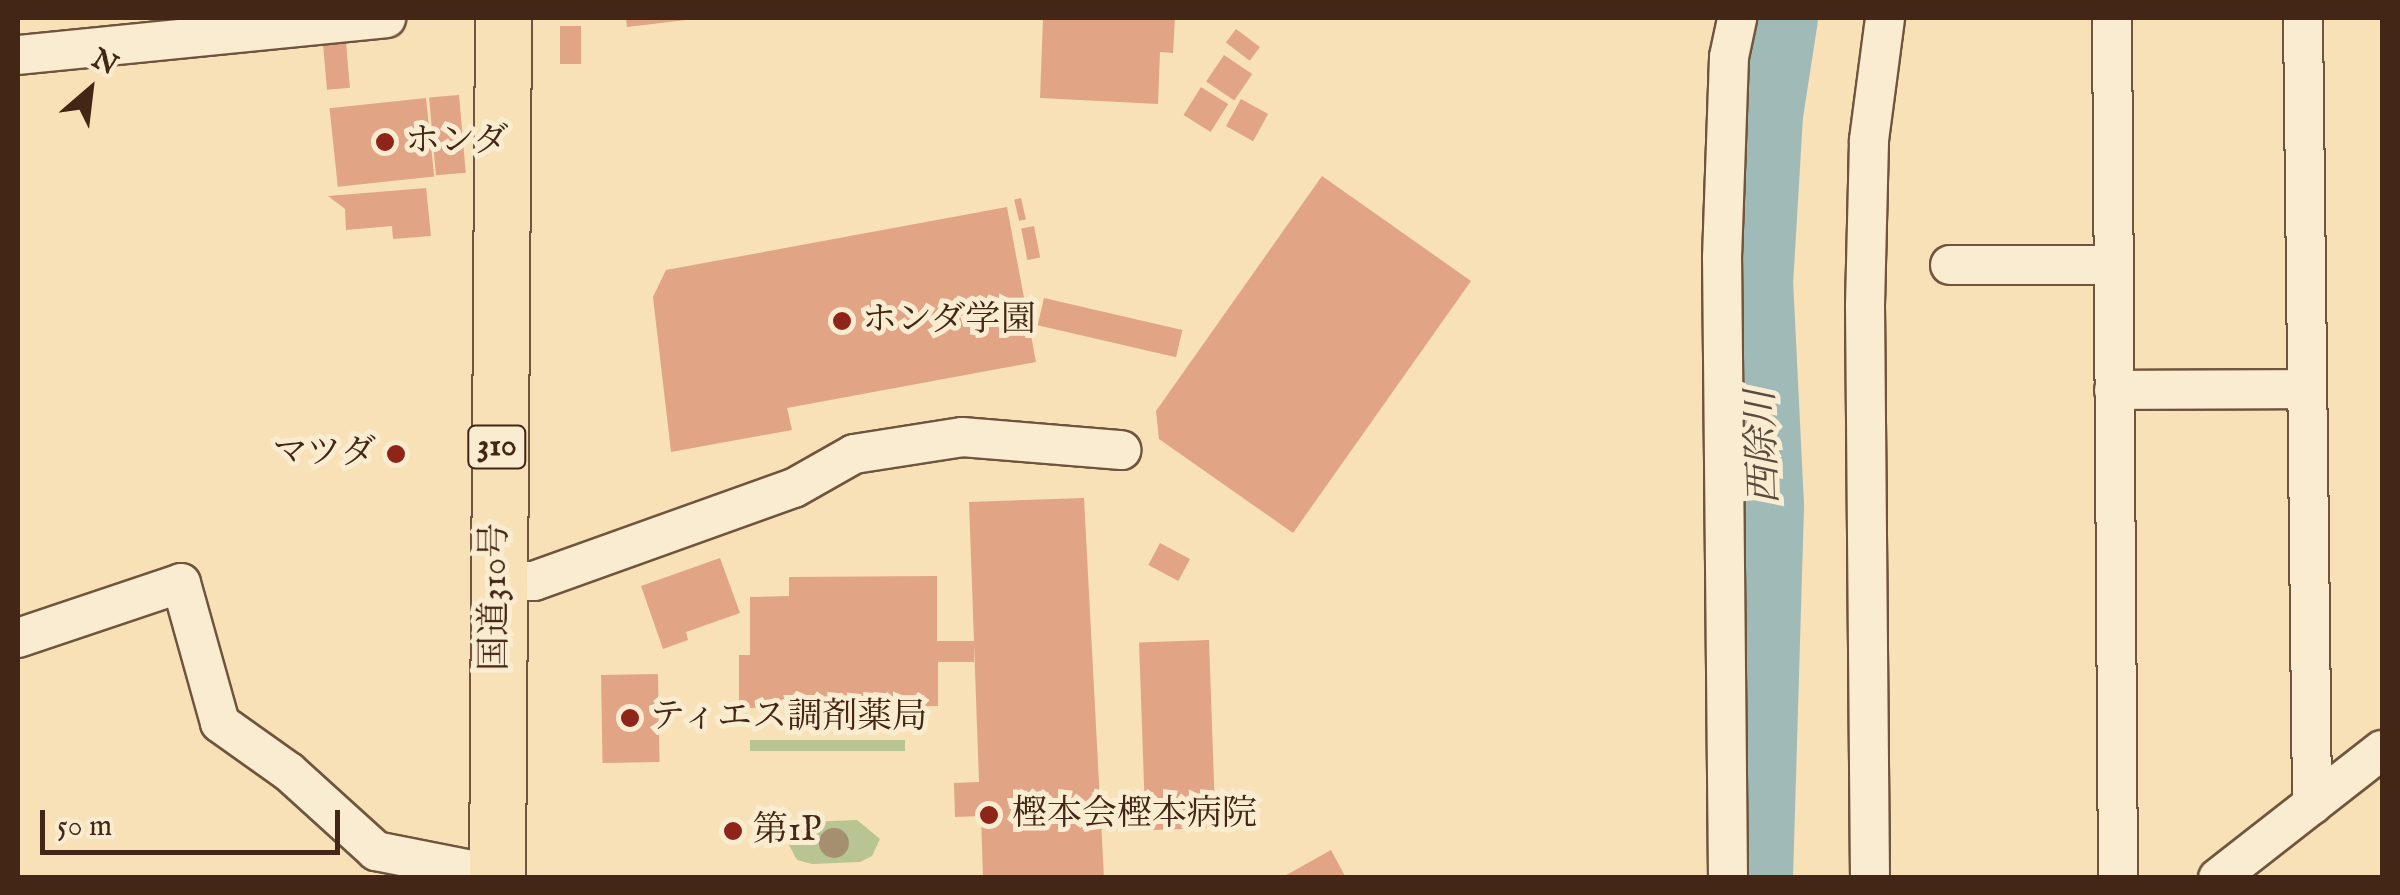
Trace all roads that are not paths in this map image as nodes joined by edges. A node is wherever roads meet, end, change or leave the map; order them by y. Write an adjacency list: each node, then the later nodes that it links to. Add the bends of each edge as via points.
1 (386, 18): 7 (street)
2 (503, 18): 13 (highway, 国道310号 / 310)
3 (1737, 18): 18 (street, via 1729,57 1722,258)
4 (1885, 18): 19 (street, via 1869,140 1865,305)
5 (2112, 18): 9 (street)
6 (2303, 18): 10 (street)
7 (18, 55)
8 (1950, 265): 9 (street)
9 (2114, 265): 11 (street)
10 (2307, 389): 11 (street); 16 (street)
11 (2114, 390): 20 (street)
12 (1121, 450): 13 (street, via 962,436 854,454 794,488 572,568 534,580)
13 (495, 581): 17 (highway, 国道310号 / 310)
14 (18, 638): 17 (street, via 181,582 220,723 290,772 376,851)
15 (2382, 750): 16 (street)
16 (2312, 805): 21 (street)
17 (497, 876)
18 (1728, 878)
19 (1870, 878)
20 (2118, 878)
21 (2218, 878)

